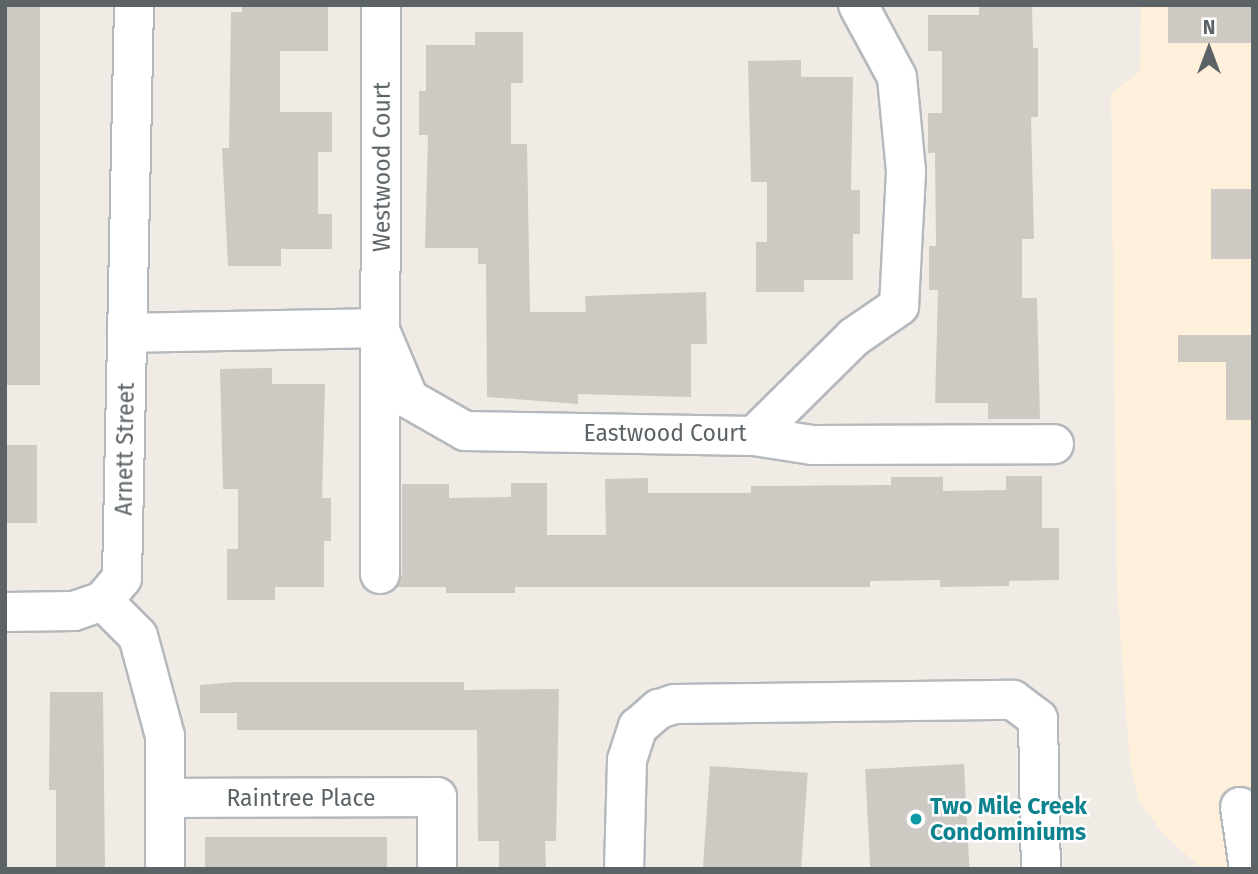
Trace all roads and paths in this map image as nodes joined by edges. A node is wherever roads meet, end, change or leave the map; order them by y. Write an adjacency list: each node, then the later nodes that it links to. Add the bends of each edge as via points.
1 (134, 5): 5 (street, Arnett Street)
2 (381, 5): 4 (street, Westwood Court, via 384,234)
3 (858, 5): 6 (street, Eastwood Court, via 897,77 906,171 898,306 854,337)
4 (379, 328): 5 (street); 6 (street, Eastwood Court, via 410,399 465,431); 8 (street, Westwood Court)
5 (127, 333): 9 (street, Arnett Street, via 122,578)
6 (754, 436): 7 (street, via 812,445)
7 (1054, 444)
8 (380, 574)
9 (103, 601): 10 (street, via 74,611); 11 (street, via 138,636 165,736)
10 (5, 612)
11 (165, 798): 13 (street); 14 (street, Raintree Place, via 437,797)
12 (1240, 807): 17 (street)
13 (165, 869)
14 (437, 869)
15 (624, 869): 16 (street, via 628,760 638,727 659,709 674,704 1013,700 1038,719)
16 (1041, 869)
17 (1249, 869)

